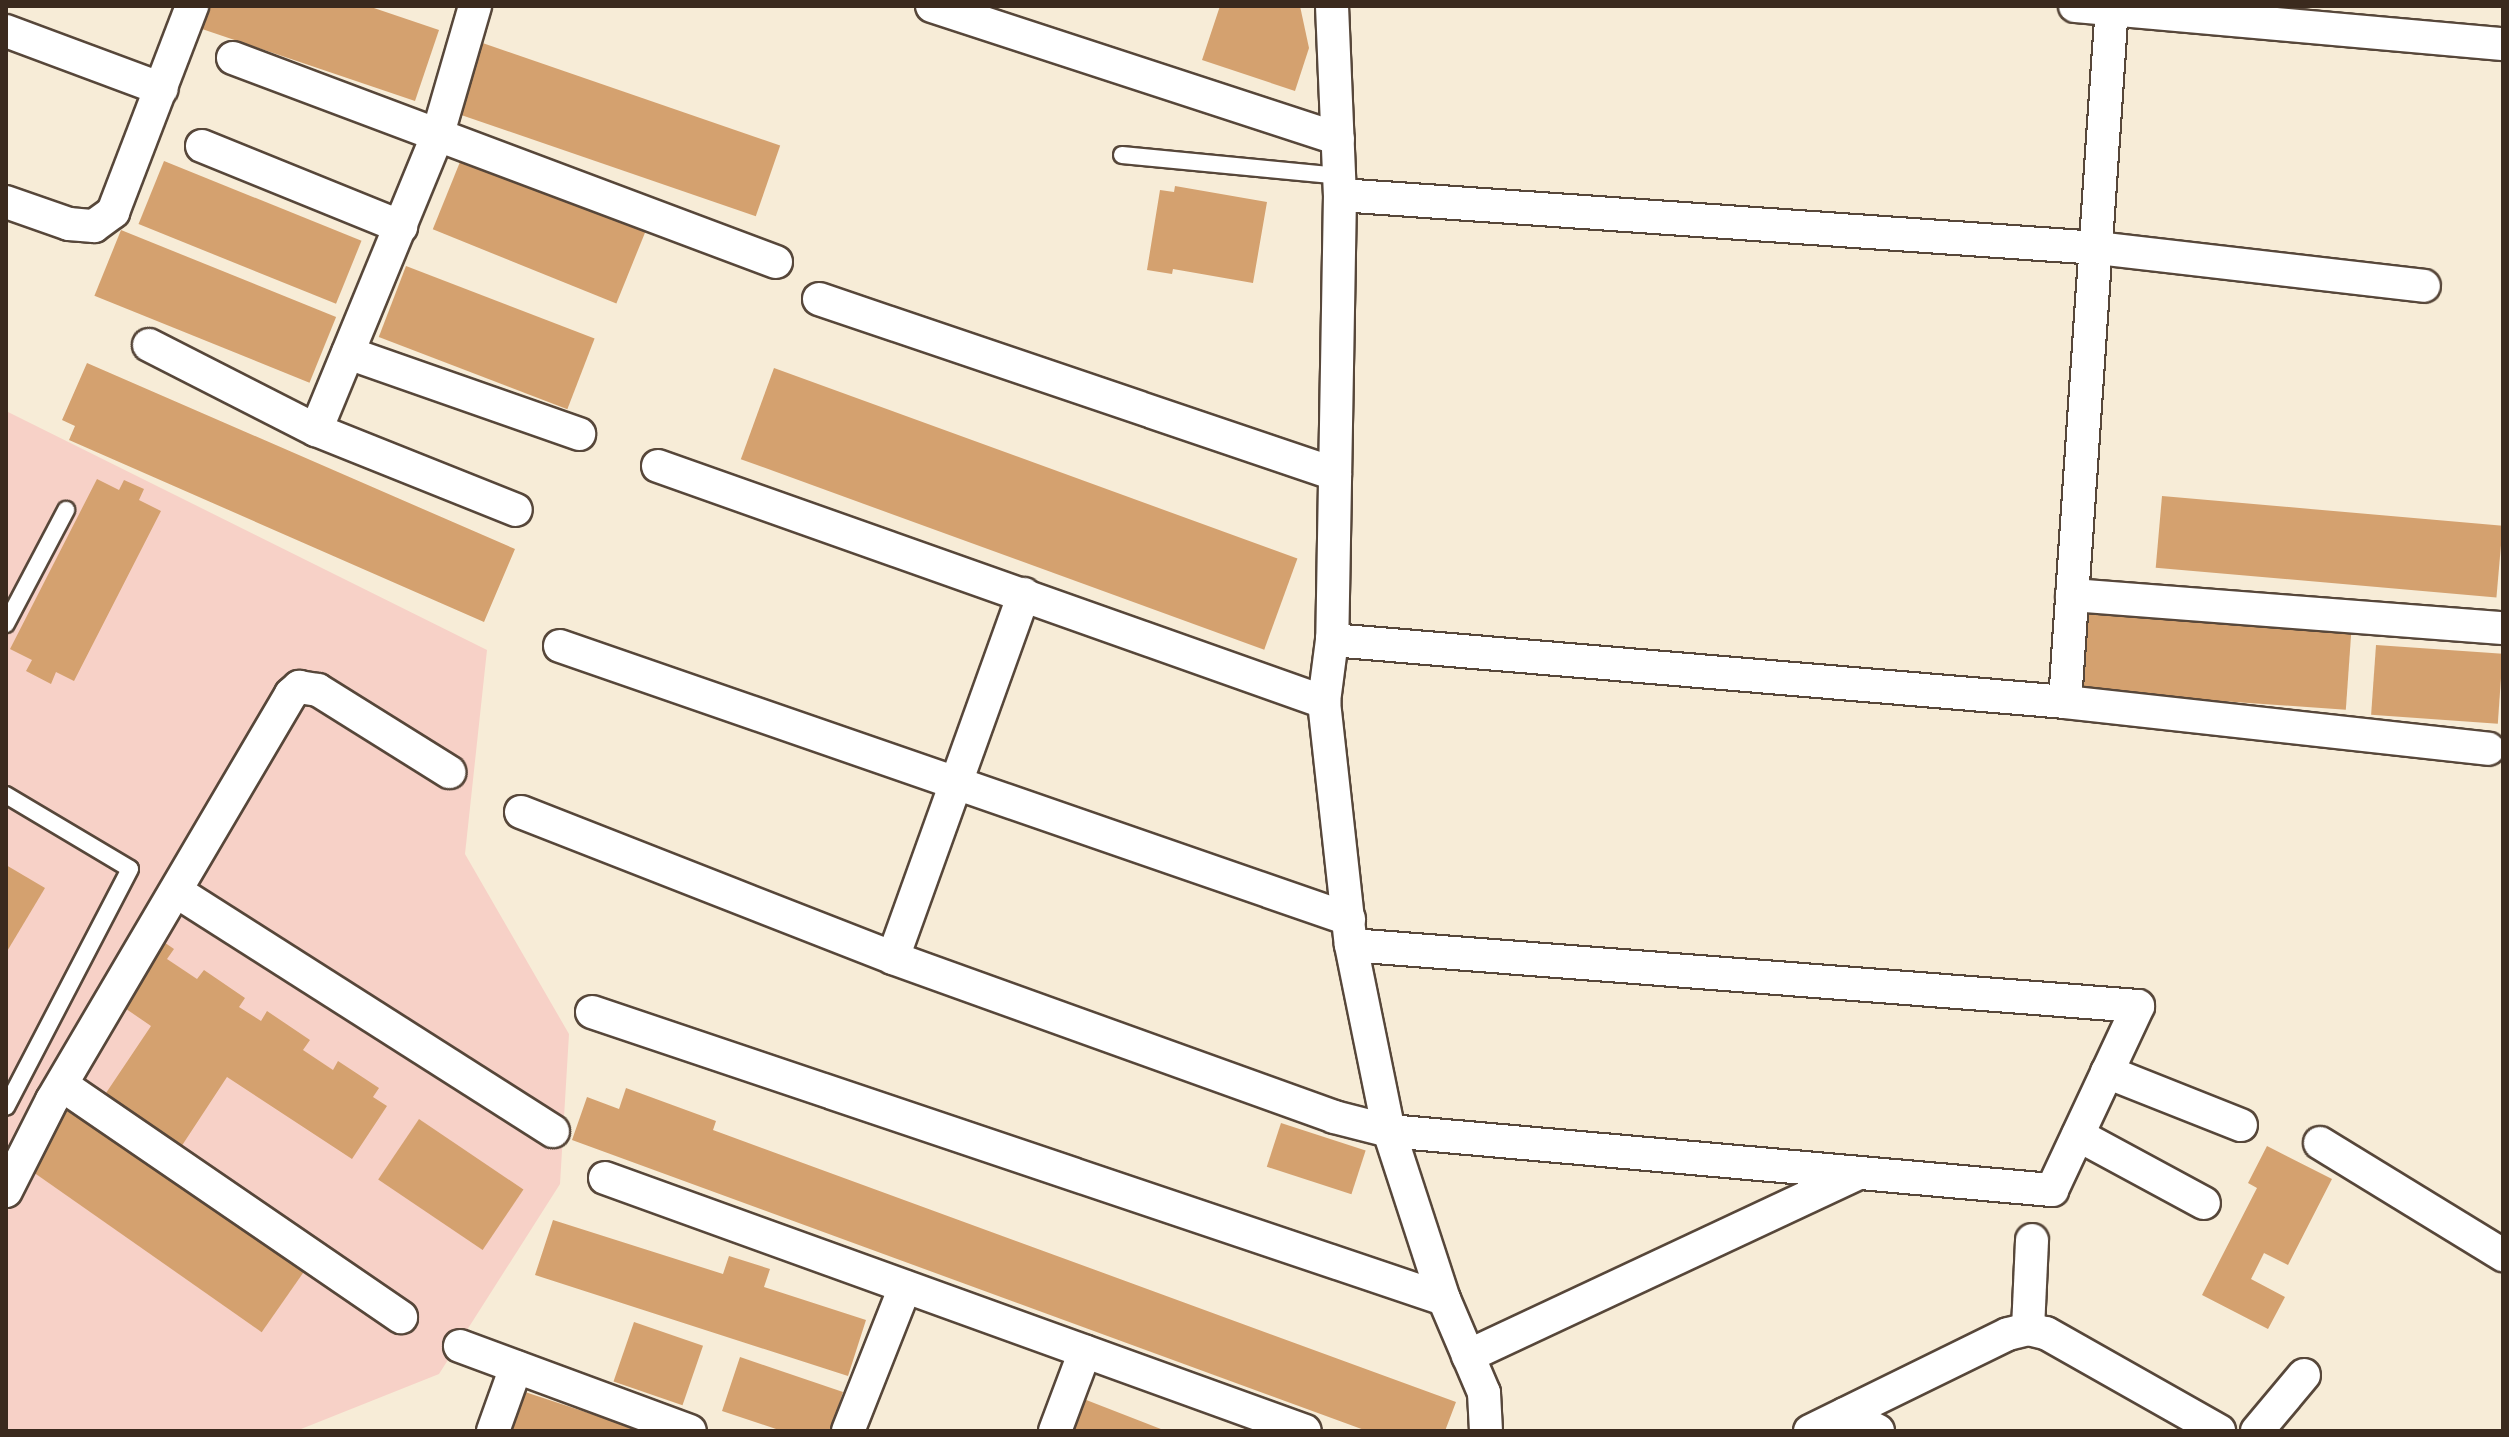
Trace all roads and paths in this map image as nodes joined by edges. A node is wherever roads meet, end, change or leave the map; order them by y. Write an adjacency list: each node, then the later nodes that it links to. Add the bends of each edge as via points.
1 (192, 6): 10 (street)
2 (475, 6): 11 (street)
3 (932, 6): 12 (street)
4 (1332, 6): 12 (street)
5 (2075, 6): 6 (street)
6 (2113, 8): 8 (street); 18 (street)
7 (6, 31): 10 (street)
8 (2503, 44)
9 (233, 58): 11 (street)
10 (162, 89): 16 (street, via 113,212 94,226 69,224)
11 (437, 137): 17 (street); 19 (street)
12 (1338, 139): 15 (street)
13 (202, 146): 17 (street)
14 (1122, 155): 15 (lane)
15 (1339, 185): 18 (street); 27 (street)
16 (6, 202)
17 (401, 227): 23 (street)
18 (2097, 248): 20 (street); 31 (street)
19 (776, 262)
20 (2424, 286)
21 (819, 299): 27 (street)
22 (149, 345): 24 (street)
23 (348, 353): 24 (street); 25 (street)
24 (316, 430): 29 (street)
25 (579, 434)
26 (658, 466): 30 (street)
27 (1335, 474): 34 (street)
28 (66, 510): 32 (lane)
29 (516, 510)
30 (1024, 594): 36 (street); 40 (street)
31 (2072, 595): 33 (street); 37 (street)
32 (6, 624)
33 (2503, 628)
34 (1332, 640): 36 (street); 37 (street)
35 (560, 646): 40 (street)
36 (1324, 702): 44 (street)
37 (2065, 702): 38 (street)
38 (2488, 749)
39 (449, 772): 43 (street, via 318,690 299,687)
40 (956, 783): 44 (street); 45 (street)
41 (6, 795): 49 (lane, via 130,869)
42 (521, 812): 45 (street)
43 (176, 891): 48 (street); 51 (street)
44 (1350, 932): 47 (street, via 2138,1006); 52 (street)
45 (893, 958): 52 (street, via 1334,1117)
46 (592, 1012): 62 (street)
47 (2107, 1072): 50 (street); 53 (street)
48 (62, 1085): 57 (street); 63 (street)
49 (6, 1107)
50 (2241, 1125)
51 (553, 1131)
52 (1389, 1131): 55 (street); 62 (street)
53 (2078, 1135): 55 (street, via 2052,1190); 58 (street)
54 (2320, 1143): 60 (street)
55 (1859, 1173): 67 (street)
56 (605, 1178): 61 (street)
57 (6, 1191)
58 (2204, 1203)
59 (2032, 1240): 64 (street)
60 (2503, 1255)
61 (905, 1287): 66 (street); 73 (street)
62 (1444, 1299): 67 (street)
63 (401, 1317)
64 (2028, 1329): 70 (street); 79 (street, via 2046,1333)
65 (460, 1346): 68 (street)
66 (1085, 1351): 74 (street); 75 (street)
67 (1468, 1356): 76 (street, via 1484,1393)
68 (516, 1367): 71 (street); 72 (street)
69 (2304, 1375): 80 (street)
70 (1845, 1414): 77 (street); 78 (street)
71 (683, 1430)
72 (493, 1431)
73 (848, 1431)
74 (1055, 1431)
75 (1305, 1431)
76 (1486, 1431)
77 (1810, 1431)
78 (1878, 1431)
79 (2219, 1431)
80 (2257, 1431)

